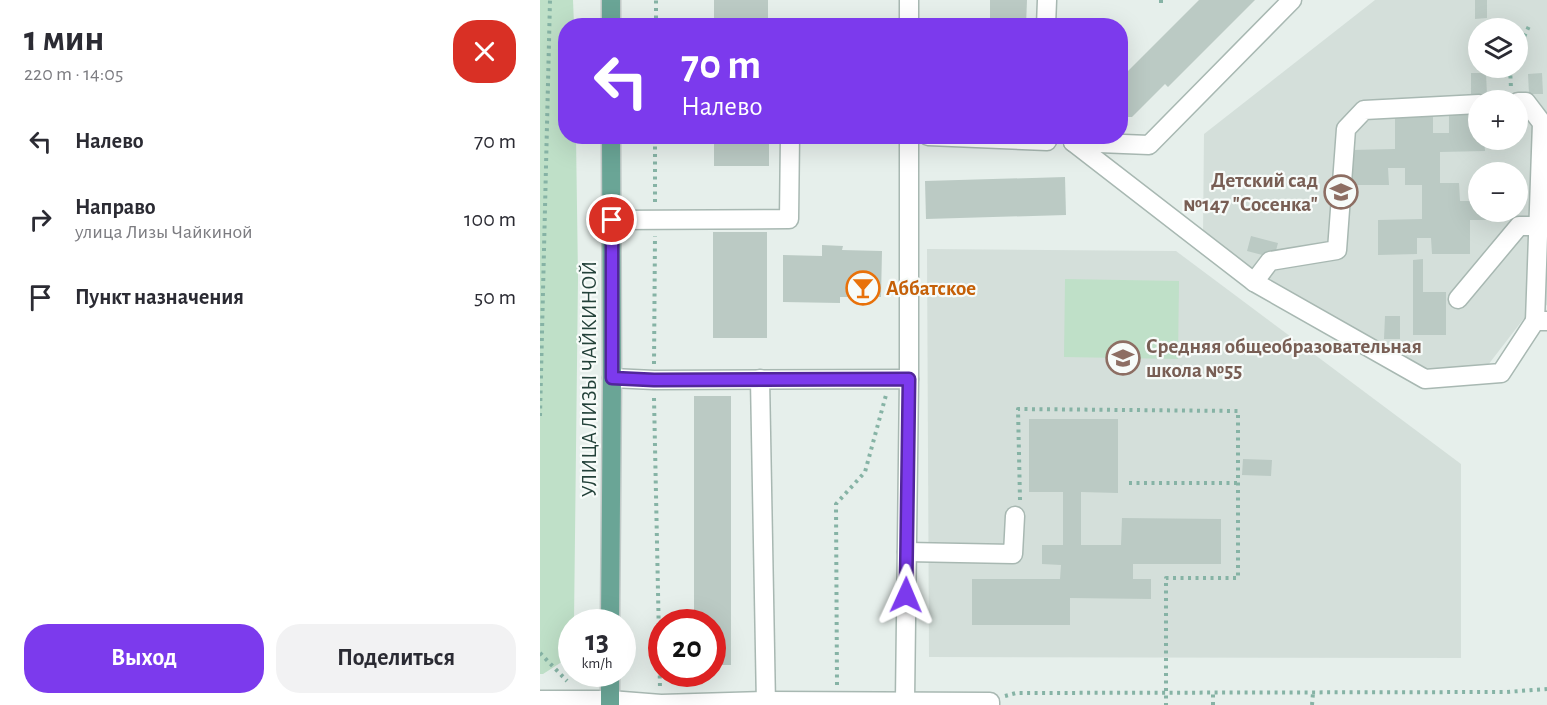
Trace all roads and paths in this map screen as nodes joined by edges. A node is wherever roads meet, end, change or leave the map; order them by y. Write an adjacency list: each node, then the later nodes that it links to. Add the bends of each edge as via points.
1 (550, 0): 22 (path)
2 (611, 0): 7 (main road)
3 (656, 0): 8 (path)
4 (909, 0): 9 (street)
5 (1047, 0): 10 (street)
6 (1292, 0): 18 (street, via 1149,145)
7 (611, 18)
8 (656, 18)
9 (909, 18)
10 (1046, 18)
11 (1468, 105): 23 (street, via 1364,110 1346,129 1337,250 1270,261)
12 (1528, 105): 21 (street, via 1542,123)
13 (611, 144): 19 (main road, УЛИЦА ЛИЗЫ ЧАЙКИНОЙ)
14 (655, 144): 20 (path)
15 (790, 144): 20 (street, via 789,219)
16 (909, 144): 29 (street)
17 (1076, 144): 23 (street)
18 (1124, 144)
19 (612, 220): 20 (street); 27 (main road, УЛИЦА ЛИЗЫ ЧАЙКИНОЙ)
20 (655, 221): 30 (path)
21 (1539, 226): 24 (street, via 1519,226); 25 (street)
22 (542, 259): 26 (path)
23 (1254, 282): 25 (street, via 1425,379 1501,373)
24 (1458, 299)
25 (1541, 321)
26 (541, 322): 31 (path)
27 (612, 378): 30 (street); 36 (main road, УЛИЦА ЛИЗЫ ЧАЙКИНОЙ)
28 (760, 379): 29 (street); 30 (street); 48 (street)
29 (900, 379): 35 (street); 45 (path, via 866,472 836,504)
30 (654, 380): 50 (path)
31 (540, 416)
32 (1129, 483): 33 (path)
33 (1238, 483): 34 (path, via 1238,411 1018,409 1020,517); 40 (path, via 1238,578 1166,578)
34 (1015, 516): 35 (street, via 1013,554)
35 (907, 552): 46 (street)
36 (610, 609)
37 (540, 653): 44 (path, via 570,685)
38 (610, 687): 47 (main road)
39 (1547, 689): 42 (path)
40 (1166, 693): 41 (path); 49 (path, via 1016,693); 51 (path)
41 (1213, 693): 42 (path); 52 (path)
42 (1313, 693): 53 (path)
43 (540, 700): 44 (street)
44 (571, 700): 47 (street)
45 (837, 701): 46 (street); 48 (street)
46 (905, 701): 49 (street)
47 (610, 703): 50 (street)
48 (766, 703): 50 (street)
49 (990, 703)
50 (661, 704)
51 (1166, 705)
52 (1213, 705)
53 (1312, 705)

